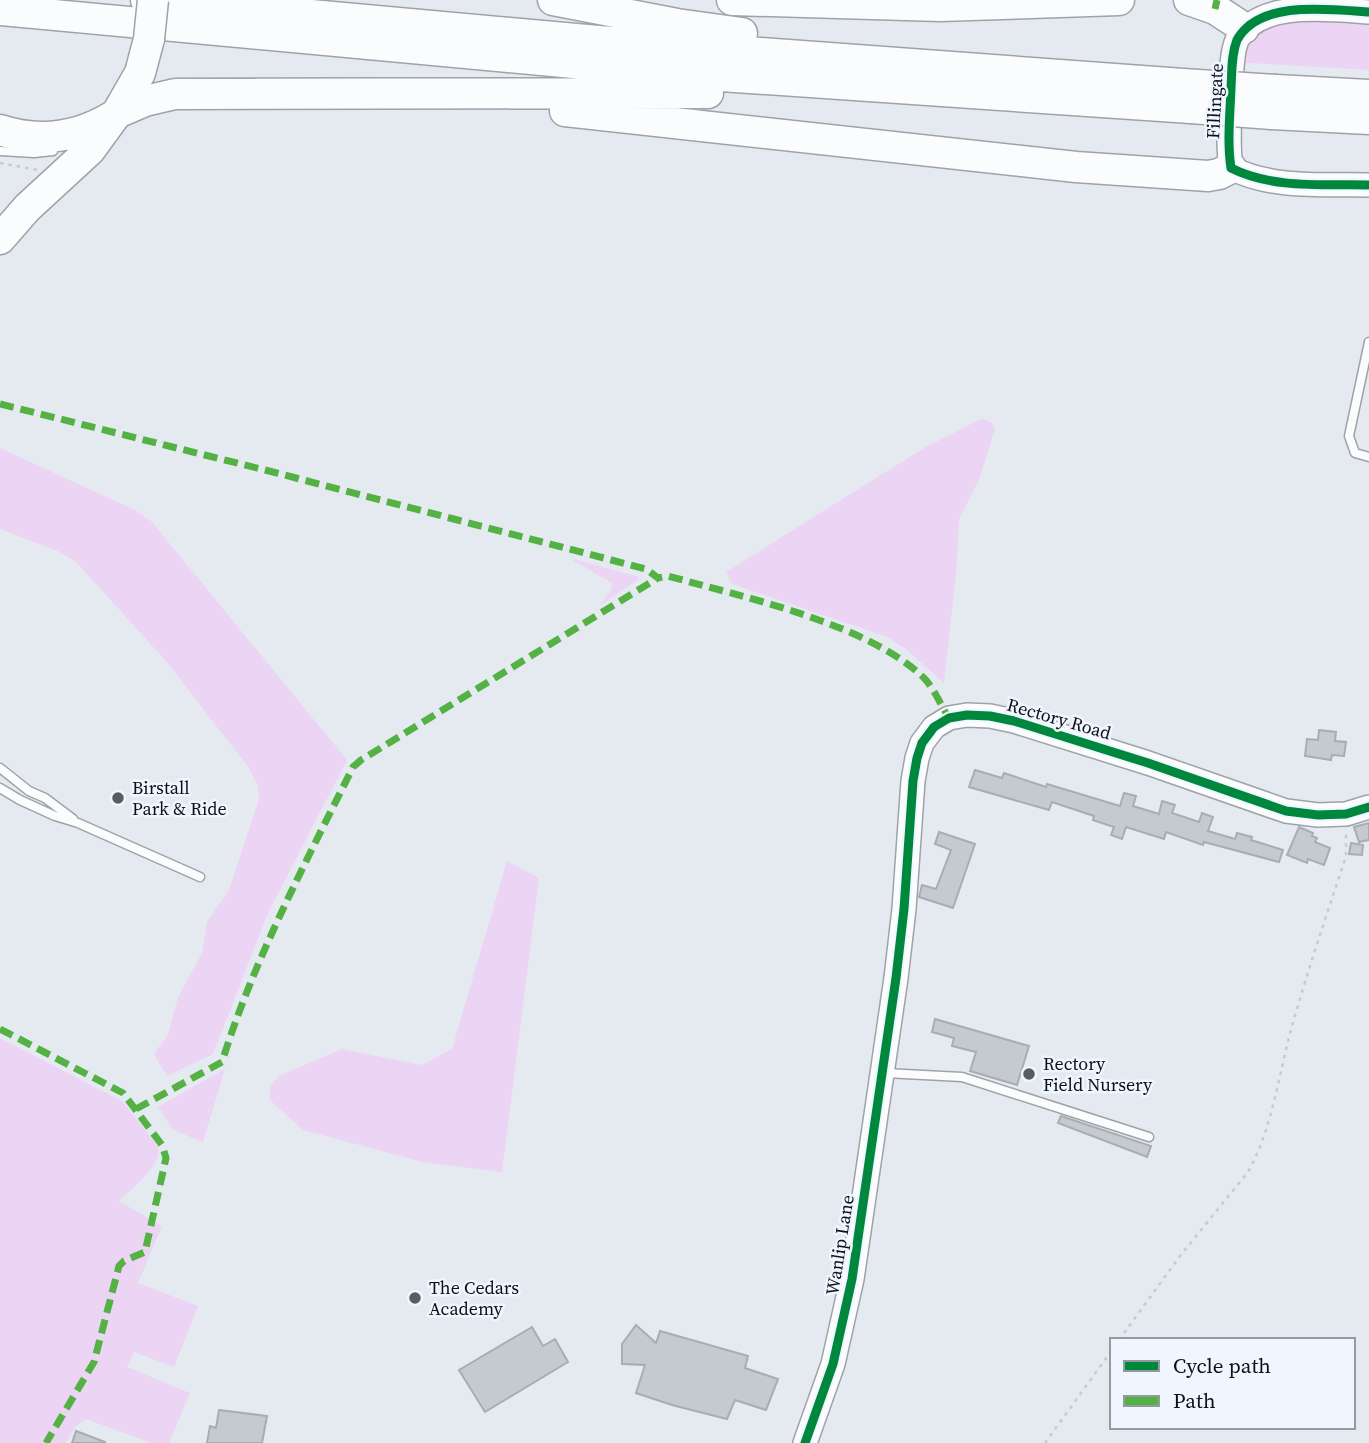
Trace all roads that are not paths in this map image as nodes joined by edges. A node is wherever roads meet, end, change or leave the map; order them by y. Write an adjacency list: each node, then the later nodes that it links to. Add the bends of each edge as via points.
1 (146, 0): 10 (highway, via 598,41)
2 (153, 0): 16 (highway, bridge, via 140,73)
3 (553, 0): 10 (highway)
4 (732, 0): 5 (highway, via 940,6)
5 (1119, 0)
6 (1189, 0): 9 (highway, via 1215,9)
7 (0, 10): 14 (highway, via 691,74)
8 (1369, 12): 9 (street, via 1294,6 1256,17)
9 (1244, 28): 20 (street, Fillingate, via 1233,54)
10 (943, 65): 12 (highway)
11 (377, 94): 14 (highway); 16 (highway, via 175,94 145,101); 20 (highway, via 603,114 1076,167 1208,176)
12 (1187, 96): 14 (highway); 15 (highway, bridge)
13 (1369, 96): 15 (highway)
14 (1002, 97)
15 (1274, 102): 17 (highway)
16 (110, 118): 18 (highway, via 66,136 40,139); 19 (lane, via 56,150); 22 (highway, via 90,149)
17 (1369, 119)
18 (0, 130)
19 (0, 150)
20 (1231, 168): 21 (street, via 1248,177 1281,182)
21 (1369, 185)
22 (0, 239)
23 (1369, 342): 24 (lane, via 1349,436 1355,453)
24 (1369, 457)
25 (0, 768): 28 (lane)
26 (0, 788): 28 (lane)
27 (1369, 807): 30 (street, Rectory Road, via 1318,816 1286,811 1014,721 990,716 949,718 934,727 917,758 905,909)
28 (78, 823): 29 (lane)
29 (200, 877)
30 (886, 1048): 31 (street, Wanlip Lane)
31 (882, 1073): 32 (lane, via 962,1077); 33 (street, Wanlip Lane, via 852,1279 833,1364)
32 (1149, 1137)
33 (805, 1443)

